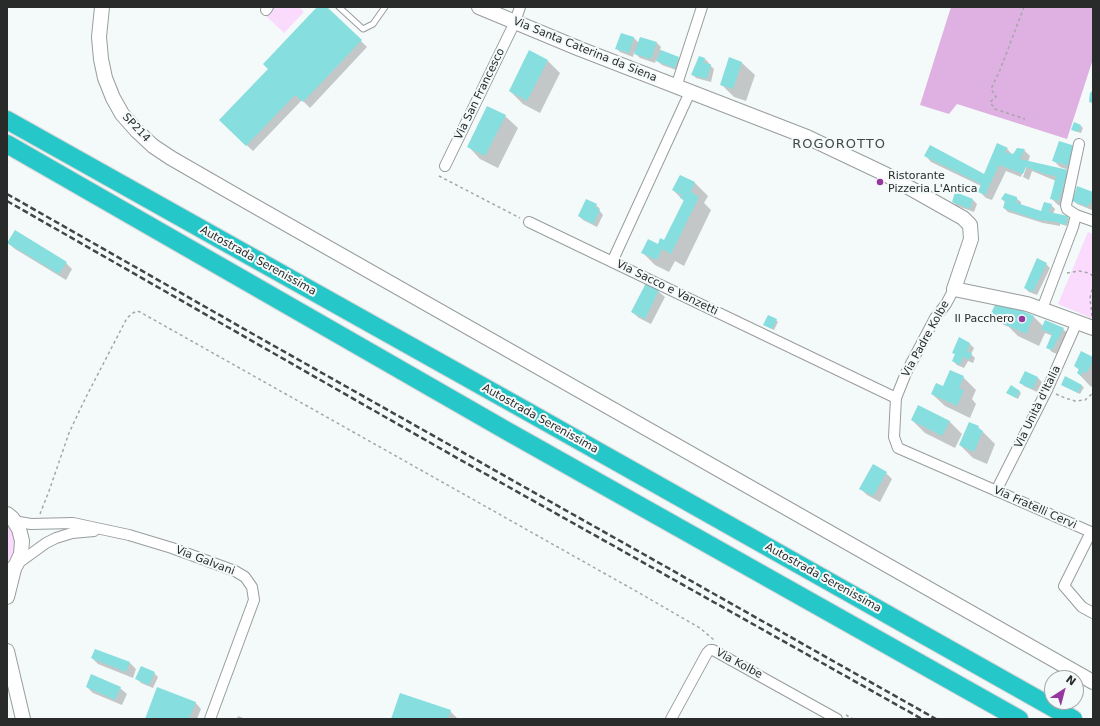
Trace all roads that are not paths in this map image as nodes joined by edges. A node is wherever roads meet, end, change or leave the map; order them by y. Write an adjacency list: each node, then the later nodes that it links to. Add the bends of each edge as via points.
1 (102, 7): 31 (street, SP214 / SP214, via 99,37 101,59 112,98 122,114 152,146)
2 (339, 7): 3 (lane, via 363,29 372,24)
3 (385, 7)
4 (480, 7): 7 (street, Via Santa Caterina da Siena)
5 (520, 7): 7 (street, Via San Francesco)
6 (702, 7): 8 (street)
7 (515, 22): 8 (street, Via Santa Caterina da Siena); 13 (street, Via San Francesco)
8 (676, 87): 9 (street, Via Santa Caterina da Siena)
9 (690, 92): 17 (street); 18 (street, via 807,137 885,174 963,218 970,225 971,239)
10 (7, 120): 37 (highway, Autostrada Serenissima)
11 (7, 144): 36 (highway, Autostrada Serenissima, via 500,427)
12 (1079, 144): 14 (street, via 1066,205 1067,209)
13 (445, 166)
14 (1076, 215): 16 (street); 19 (street)
15 (529, 222): 17 (street, Via Sacco e Vanzetti)
16 (1093, 222)
17 (612, 262): 22 (street, Via Sacco e Vanzetti)
18 (954, 289): 19 (street); 22 (street, Via Padre Kolbe, via 935,318)
19 (1042, 309): 20 (street)
20 (1077, 322): 21 (street); 24 (street, Via Unità d'Italia, via 1047,390)
21 (1092, 322)
22 (896, 398): 23 (street, Via Padre Kolbe)
23 (894, 436): 24 (street, Via Fratelli Cervi, via 898,448)
24 (996, 491): 29 (street, Via Fratelli Cervi, via 1092,532 1064,586 1082,607)
25 (9, 516): 26 (street, Via Galvani, via 19,522 31,524 73,523); 27 (street, via 22,541 21,554)
26 (110, 532): 27 (street, Via Galvani, via 86,531 64,535 46,543); 34 (street, Via Galvani, via 172,548 235,571 245,577 252,587 254,600)
27 (12, 570): 28 (street)
28 (7, 597)
29 (1093, 613)
30 (7, 651): 33 (street)
31 (1093, 682)
32 (839, 715): 35 (street, Via Kolbe, via 710,650)
33 (22, 719)
34 (210, 719)
35 (671, 719)
36 (1019, 719)
37 (1073, 719)

